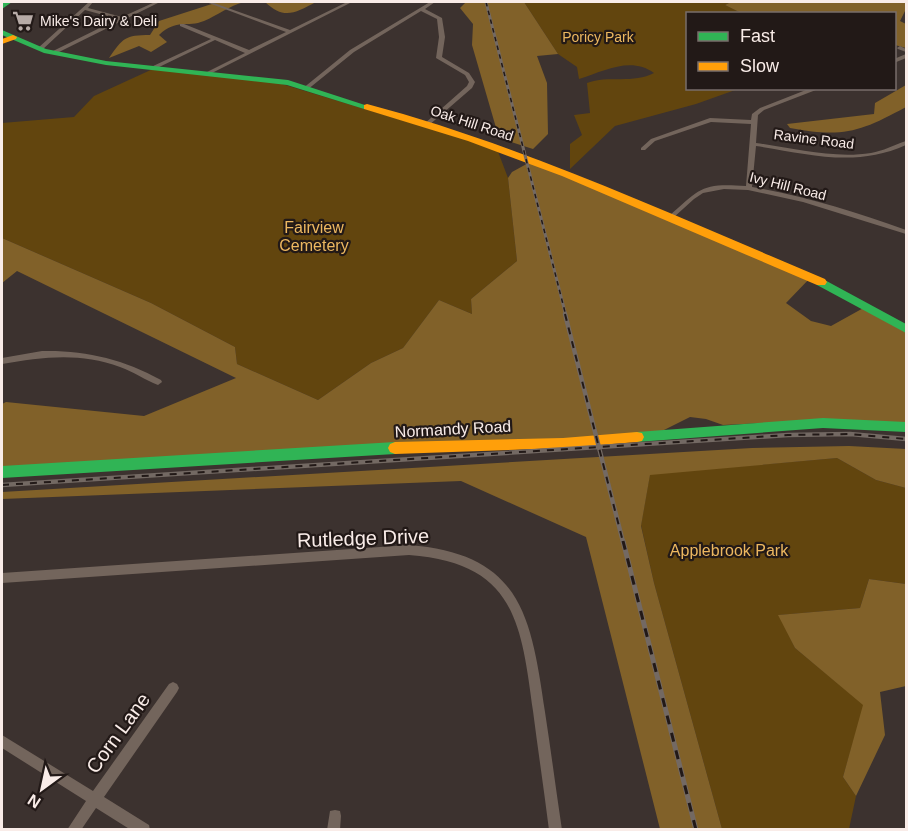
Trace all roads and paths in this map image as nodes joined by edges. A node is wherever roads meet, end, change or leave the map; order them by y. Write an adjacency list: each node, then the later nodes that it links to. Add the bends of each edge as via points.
1 (8, 2): 7 (main road)
2 (91, 2): 8 (street)
3 (158, 2): 10 (street)
4 (209, 2): 12 (street)
5 (350, 2): 12 (street)
6 (433, 2): 9 (street)
7 (2, 7)
8 (84, 8): 10 (street); 15 (street)
9 (420, 9): 19 (street, via 352,51); 22 (street, via 439,18 439,58 467,74 472,82)
10 (122, 19): 15 (street)
11 (182, 25): 14 (street)
12 (290, 32): 16 (street)
13 (5, 37): 15 (main road, Oak Hill Road)
14 (216, 38): 16 (street); 17 (street)
15 (46, 51): 17 (main road, Oak Hill Road)
16 (248, 52): 18 (street)
17 (153, 68): 18 (main road, Oak Hill Road)
18 (208, 73): 19 (main road, Oak Hill Road, via 264,78)
19 (305, 89): 22 (main road, Oak Hill Road)
20 (813, 90): 21 (street, via 758,111)
21 (753, 122): 24 (street); 25 (street, via 710,120 653,140)
22 (426, 125): 27 (main road, Oak Hill Road, via 543,165)
23 (906, 143): 24 (street, Ravine Road, via 884,154 864,157)
24 (752, 144): 26 (street)
25 (643, 149)
26 (749, 187): 27 (street, Ivy Hill Road, via 709,188 691,198); 28 (street, Ivy Hill Road)
27 (670, 218): 29 (main road, Oak Hill Road, via 825,283)
28 (906, 232)
29 (906, 329)
30 (2, 360): 31 (street, via 47,354 87,356 134,369)
31 (158, 382)
32 (906, 427): 33 (main road, Normandy Road, via 780,424 563,442 460,444)
33 (2, 472)
34 (2, 578): 42 (street, Rutledge Drive, via 409,550 442,553 463,560 494,580 522,618)
35 (173, 688): 37 (street, Corn Lane)
36 (2, 741): 37 (street)
37 (94, 800): 39 (street, Corn Lane); 40 (street)
38 (334, 816): 41 (street)
39 (73, 830)
40 (144, 830)
41 (333, 830)
42 (556, 830)

